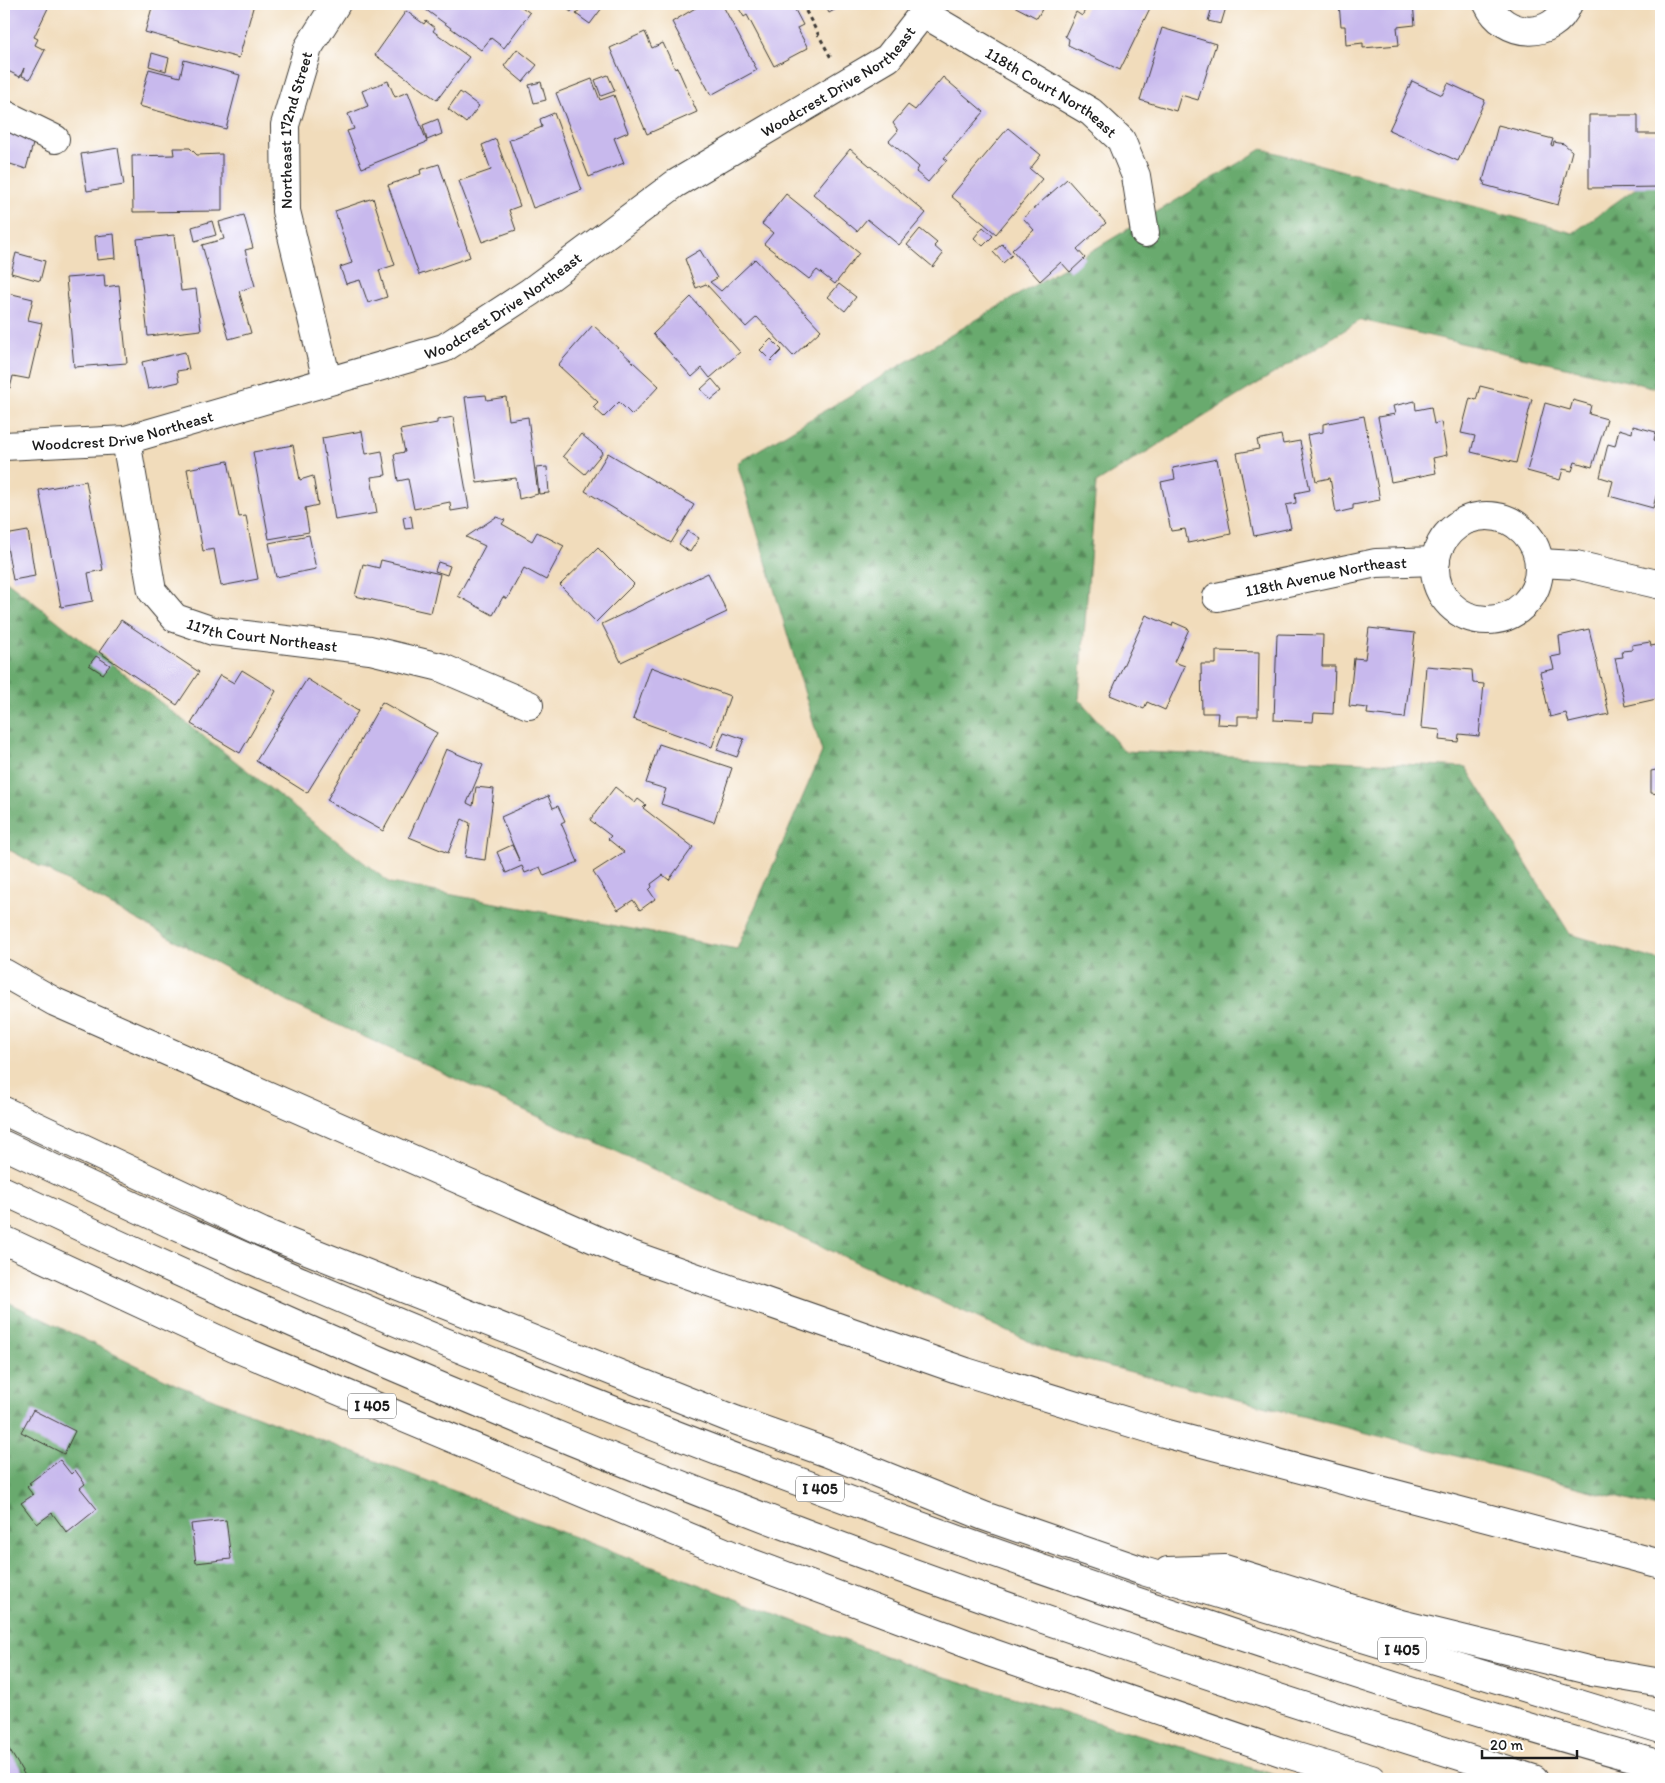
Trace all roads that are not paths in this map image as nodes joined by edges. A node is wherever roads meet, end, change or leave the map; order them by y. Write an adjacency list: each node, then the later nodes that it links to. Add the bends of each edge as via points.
1 (336, 4): 8 (main road, Northeast 172nd Street, via 308,48 285,126 286,210)
2 (1488, 4): 3 (main road, via 1506,26 1531,31 1556,21)
3 (1568, 4)
4 (924, 8): 7 (main road, 118th Court Northeast, via 1091,112 1121,140 1136,176); 8 (main road, Woodcrest Drive Northeast, via 888,58 675,184 530,292 444,348)
5 (4, 114): 6 (main road)
6 (54, 139)
7 (1145, 233)
8 (328, 380): 9 (main road, Woodcrest Drive Northeast)
9 (126, 440): 10 (main road, Woodcrest Drive Northeast); 15 (main road, 117th Court Northeast, via 152,591 175,618 213,631 370,650 440,667)
10 (4, 446)
11 (1436, 560): 12 (main road, via 1441,543 1450,531 1475,516 1490,515 1505,518 1529,535); 12 (main road, via 1438,587 1446,600 1463,614 1484,620 1514,614 1525,604 1534,592); 14 (main road, 118th Avenue Northeast, via 1376,563)
12 (1540, 563): 13 (main road, via 1576,565)
13 (1661, 585)
14 (1217, 597)
15 (529, 705)
16 (4, 973): 21 (main road, via 55,1002 626,1253 966,1372 1164,1433)
17 (4, 1111): 22 (main road, I 405, via 262,1232 984,1516)
18 (4, 1145): 25 (main road, I 405, via 188,1231 468,1351 856,1503 1016,1562 1276,1648)
19 (4, 1191): 27 (main road, I 405, via 443,1388 784,1525 1212,1678)
20 (4, 1240): 26 (main road, I 405, via 234,1347 746,1561 998,1655 1284,1753)
21 (1661, 1564)
22 (1143, 1571): 23 (main road, via 1225,1569 1401,1624 1592,1671); 24 (main road, I 405)
23 (1661, 1683)
24 (1661, 1729)
25 (1661, 1765)
26 (1371, 1779)
27 (1534, 1779)

